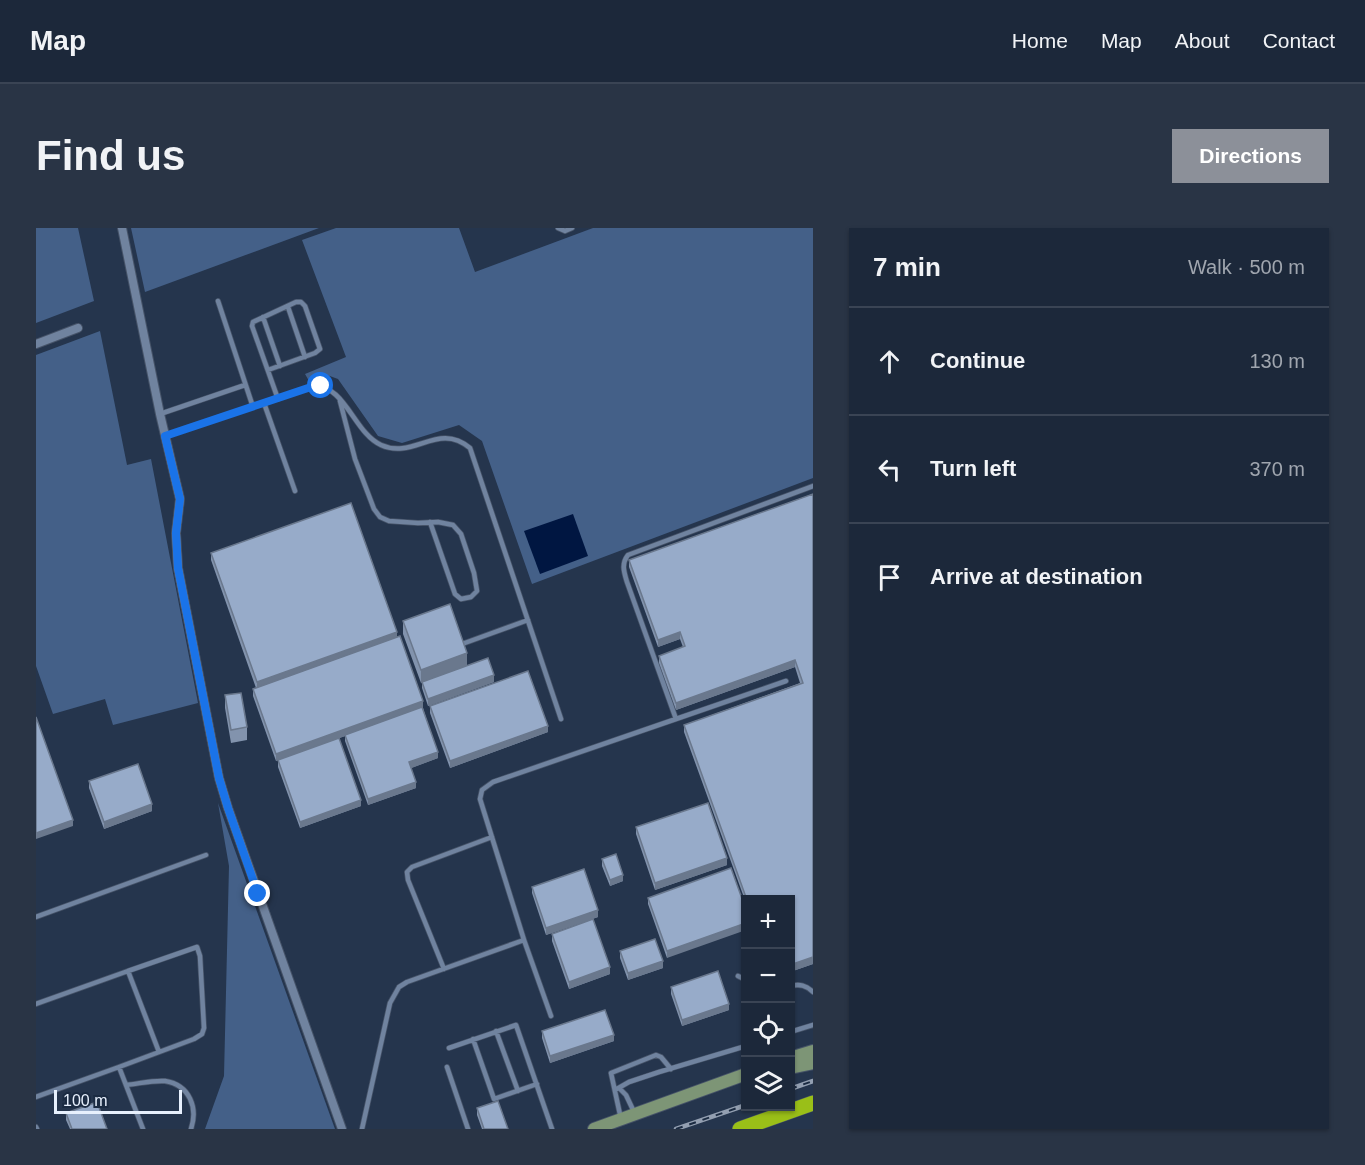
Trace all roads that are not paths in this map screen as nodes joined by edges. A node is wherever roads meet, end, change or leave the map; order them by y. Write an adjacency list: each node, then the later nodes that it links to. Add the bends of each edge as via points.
1 (122, 228): 17 (street)
2 (558, 228): 3 (lane)
3 (572, 228)
4 (218, 301): 12 (lane)
5 (288, 307): 6 (lane); 9 (lane); 9 (lane, via 301,302 321,346)
6 (263, 317): 10 (lane); 11 (lane, via 252,326)
7 (78, 328): 8 (street)
8 (36, 344)
9 (305, 357): 10 (lane)
10 (280, 366): 11 (lane)
11 (268, 370): 13 (lane)
12 (246, 385): 16 (lane); 17 (lane)
13 (278, 399): 14 (lane, via 321,386 331,389); 15 (lane)
14 (339, 399): 21 (lane, via 354,459 374,509 389,521); 22 (lane, via 368,436 381,445 397,449 446,437 470,448)
15 (264, 403): 16 (lane); 20 (lane)
16 (253, 407): 18 (lane)
17 (160, 414): 18 (street)
18 (165, 436): 64 (street, via 180,499 176,533 178,568 219,778)
19 (813, 486): 26 (lane, via 625,558 627,582)
20 (295, 491)
21 (430, 522): 21 (lane, via 446,522 461,534 477,591 471,597 461,599 455,594)
22 (528, 620): 23 (lane); 25 (lane)
23 (462, 644)
24 (786, 681): 26 (lane)
25 (561, 719)
26 (676, 719): 27 (lane, via 487,785 480,799)
27 (492, 837): 30 (lane); 31 (lane, via 407,872)
28 (206, 855): 29 (lane)
29 (36, 917)
30 (525, 940): 31 (lane); 38 (lane)
31 (444, 969): 65 (lane, via 401,985 393,997)
32 (128, 971): 37 (lane); 46 (lane); 46 (lane, via 194,947 198,949 202,1034)
33 (738, 976): 34 (lane)
34 (741, 978)
35 (795, 985): 36 (lane, via 807,986)
36 (813, 992)
37 (36, 1004)
38 (551, 1016)
39 (813, 1025): 40 (lane)
40 (795, 1030)
41 (496, 1031): 42 (lane); 54 (lane, via 517,1026); 57 (lane)
42 (473, 1039): 43 (lane); 57 (lane, via 494,1099)
43 (449, 1048)
44 (741, 1048): 52 (lane)
45 (813, 1051): 47 (main road)
46 (159, 1052): 49 (lane)
47 (793, 1057)
48 (813, 1063): 51 (main road)
49 (119, 1066): 55 (lane); 58 (lane)
50 (447, 1067): 66 (lane)
51 (795, 1067)
52 (671, 1069): 56 (lane); 56 (lane, via 656,1055 611,1073)
53 (741, 1076): 60 (main road)
54 (537, 1084): 57 (lane); 67 (lane)
55 (126, 1085): 62 (lane); 63 (lane, via 162,1081 177,1086 194,1107)
56 (616, 1087): 60 (lane, via 626,1095); 61 (lane)
57 (518, 1091)
58 (36, 1097)
59 (813, 1103): 69 (highway)
60 (635, 1114): 61 (main road)
61 (621, 1119): 68 (main road)
62 (143, 1129)
63 (190, 1129)
64 (342, 1129)
65 (362, 1129)
66 (468, 1129)
67 (552, 1129)
68 (594, 1129)
69 (740, 1129)

